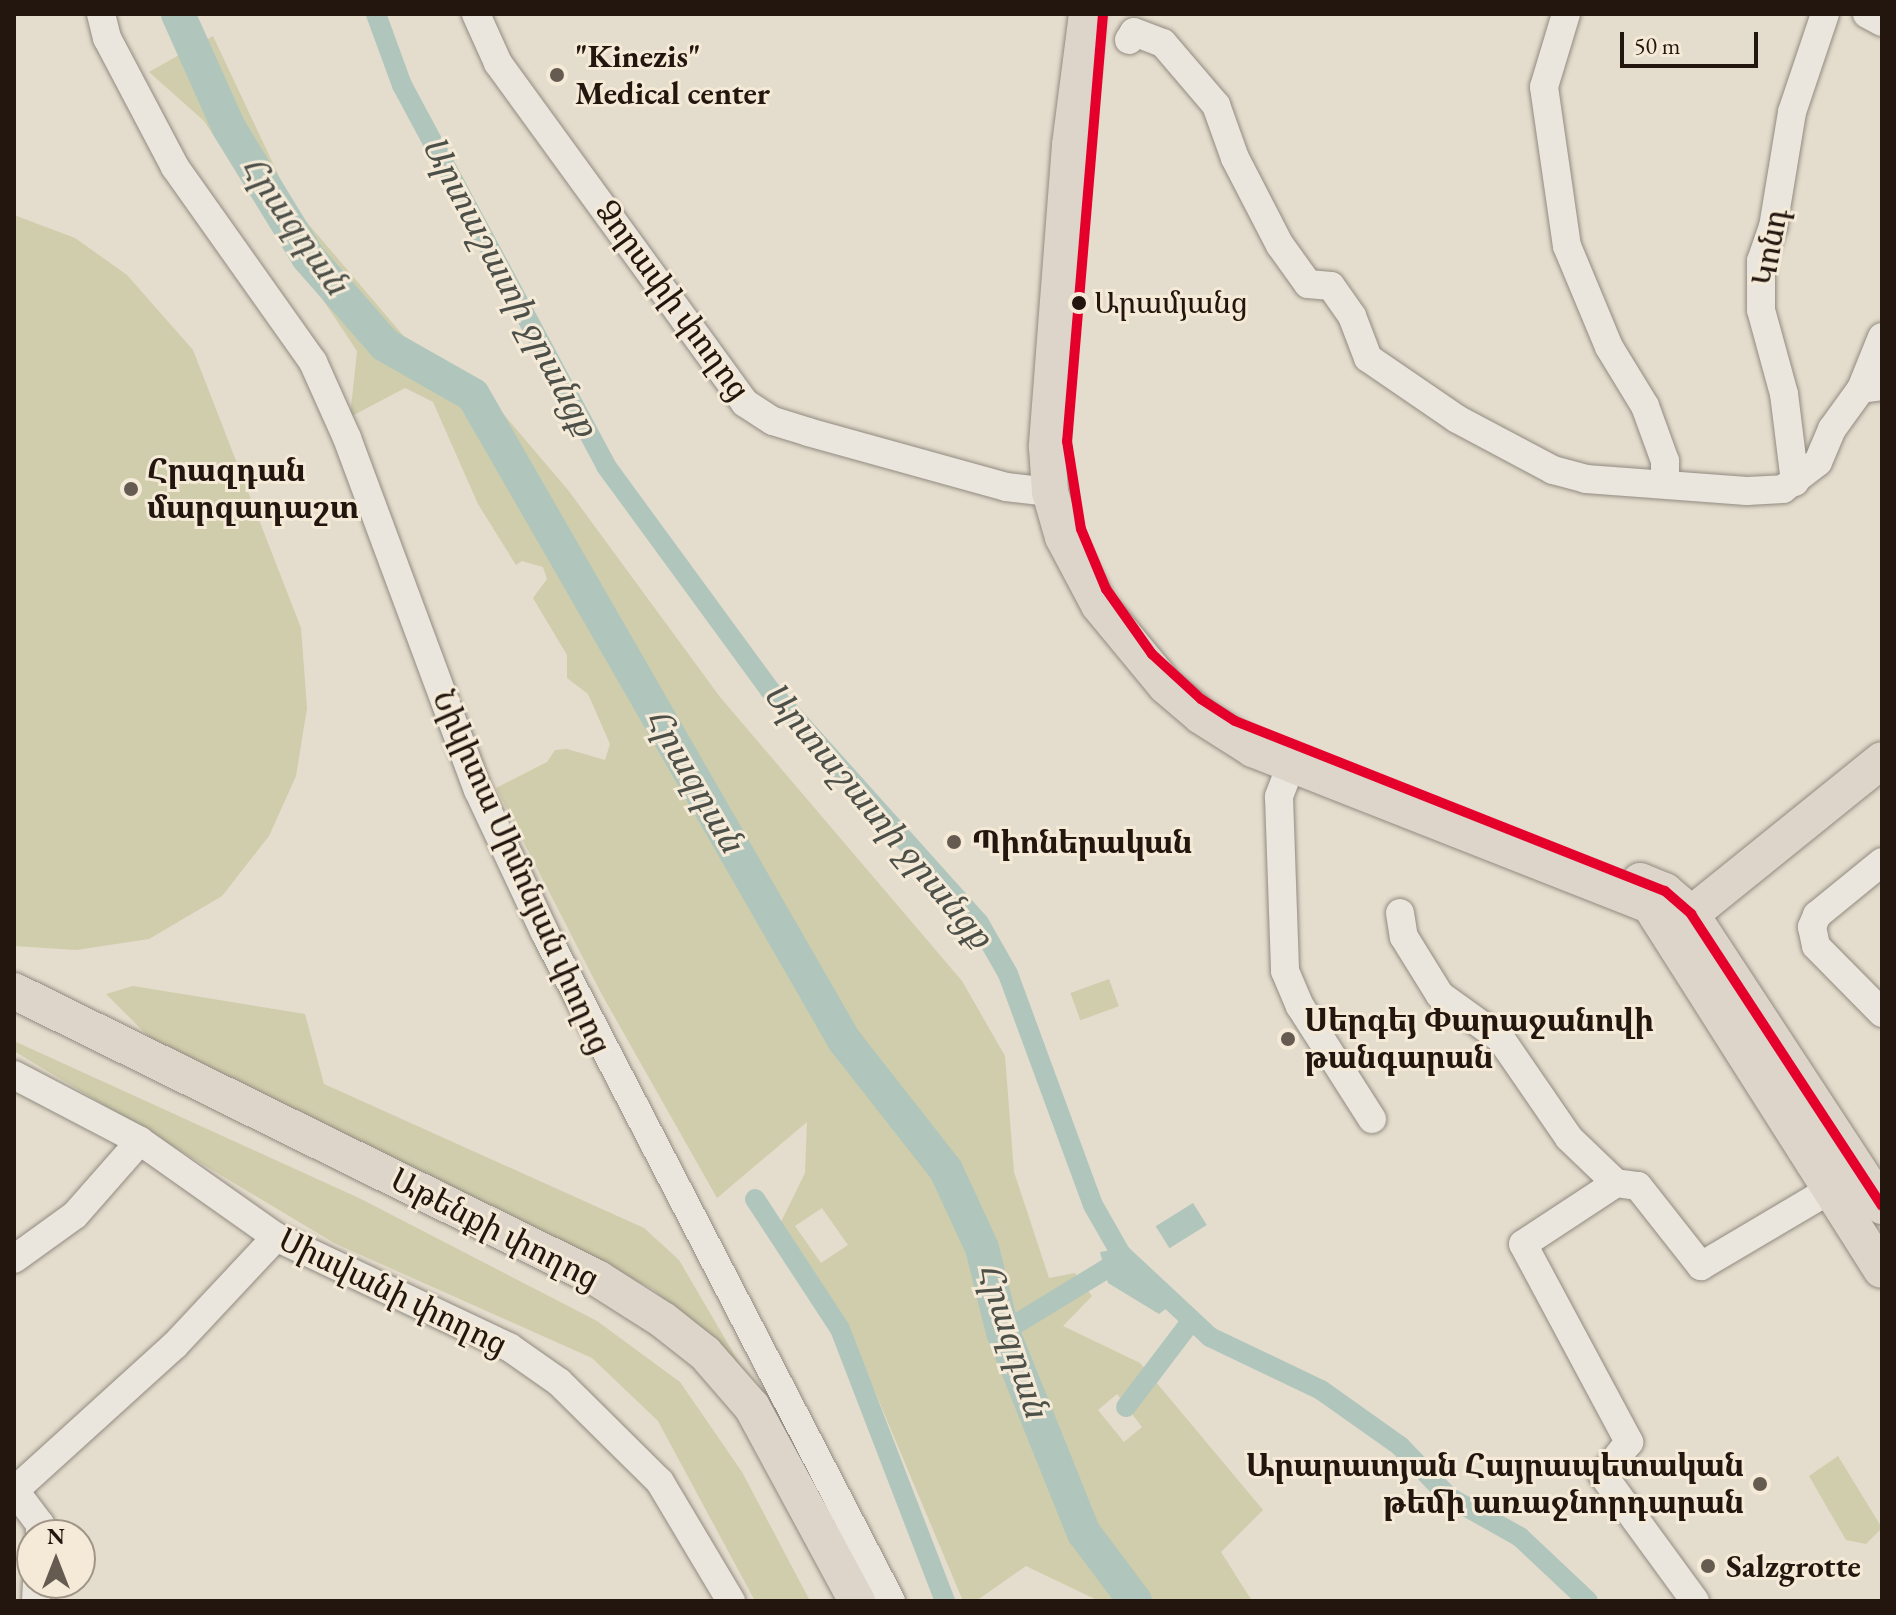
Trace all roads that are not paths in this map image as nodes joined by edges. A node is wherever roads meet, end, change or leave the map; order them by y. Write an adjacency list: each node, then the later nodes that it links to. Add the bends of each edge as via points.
1 (101, 14): 37 (street, Նիկիտա Սիմոնյան փողոց, via 121,67 175,167 313,362 347,438 468,765 537,917)
2 (476, 14): 14 (street, Ձորափի փողոց, via 498,63 745,403 773,421 808,432 1006,487)
3 (1087, 14): 14 (main road, via 1057,312 1047,447)
4 (1103, 14): 19 (main road, via 1067,441 1081,529 1106,589 1152,654 1201,699 1235,721 1665,891)
5 (1566, 14): 13 (street, via 1544,87 1567,246 1609,347 1645,406 1665,461)
6 (1825, 14): 12 (street, Կոնդ, via 1792,112 1773,227 1761,261 1761,310 1784,394)
7 (1867, 14): 8 (street)
8 (1882, 22)
9 (1129, 40): 13 (street, via 1134,32 1163,43 1216,105 1235,158 1275,235 1308,284 1331,286 1352,316 1368,358 1457,419 1553,470 1586,479)
10 (1882, 337): 11 (street)
11 (1872, 387): 12 (street, via 1832,429 1818,462)
12 (1795, 482): 13 (street, via 1783,489 1747,491)
13 (1665, 483)
14 (1050, 492): 16 (main road, via 1063,537 1085,583 1139,658 1201,716 1253,749)
15 (1882, 760): 19 (main road)
16 (1291, 765): 19 (main road, via 1635,897); 24 (street, via 1279,797 1285,971 1300,1006)
17 (1882, 862): 21 (street, via 1817,915 1812,927 1816,946)
18 (1400, 913): 26 (street, via 1404,937 1440,995 1501,1039 1569,1138)
19 (1680, 923): 27 (main road); 28 (main road)
20 (14, 991): 36 (main road, Աթենքի փողոց, via 597,1278 663,1320 705,1353 752,1407)
21 (1882, 1013)
22 (14, 1017): 35 (main road, Աթենքի փողոց, via 550,1277 659,1345 721,1404)
23 (14, 1075): 25 (street, Սիսվանի փողոց)
24 (1372, 1119)
25 (140, 1141): 29 (street, Սիսվանի փողոց); 30 (street, via 75,1215)
26 (1616, 1183): 27 (street, via 1638,1186 1701,1266); 38 (street, via 1523,1244 1629,1442 1603,1475)
27 (1831, 1189): 31 (main road)
28 (1882, 1206)
29 (276, 1237): 32 (street, via 175,1345); 34 (street, Սիսվանի փողոց, via 509,1347 559,1382 660,1482)
30 (14, 1259)
31 (1882, 1270)
32 (14, 1491): 33 (street)
33 (36, 1519)
34 (731, 1601)
35 (833, 1601)
36 (857, 1601)
37 (891, 1601)
38 (1695, 1601)

